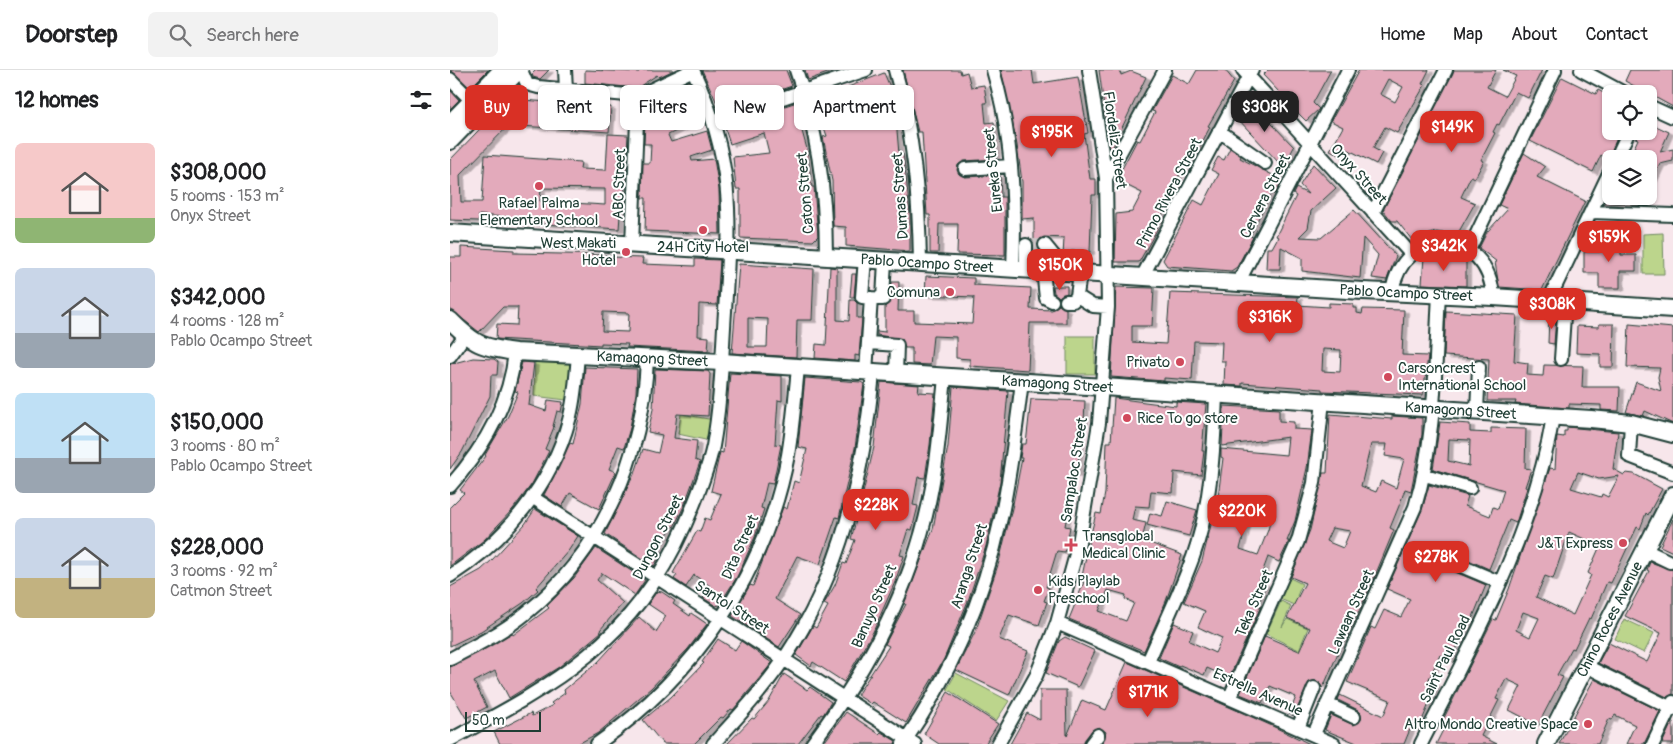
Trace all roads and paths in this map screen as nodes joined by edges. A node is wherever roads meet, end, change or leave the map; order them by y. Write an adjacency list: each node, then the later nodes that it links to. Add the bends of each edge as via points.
1 (502, 70): 17 (main road)
2 (520, 70): 23 (street, via 527,84); 34 (main road)
3 (566, 70): 18 (street)
4 (693, 70): 19 (street); 29 (street, Dungon Street)
5 (796, 70): 20 (street, Caton Street)
6 (866, 70): 21 (street)
7 (895, 70): 53 (street, Dumas Street, via 914,152 920,215)
8 (993, 70): 37 (street, Eureka Street)
9 (1088, 70): 39 (street, Flordeliz Street)
10 (1165, 70): 39 (street)
11 (1348, 70): 35 (street, Cervera Street)
12 (1446, 70): 42 (street)
13 (1555, 70): 48 (street)
14 (1581, 70): 22 (street)
15 (1248, 72): 33 (street, Primo Rivera Street); 35 (street, Onyx Street)
16 (450, 79): 24 (street)
17 (487, 85)
18 (566, 85)
19 (661, 85)
20 (801, 85)
21 (824, 85)
22 (1609, 85)
23 (538, 86)
24 (465, 94)
25 (794, 95): 29 (street)
26 (465, 108): 30 (main road)
27 (1657, 110): 28 (street)
28 (1673, 117)
29 (714, 121): 47 (street, Dungon Street, via 724,157 729,194)
30 (450, 124)
31 (637, 130): 45 (street, ABC Street)
32 (813, 130): 50 (street, Caton Street, via 825,201)
33 (1219, 132): 36 (street); 58 (street, Primo Rivera Street)
34 (450, 141)
35 (1310, 143): 42 (street, Onyx Street); 59 (street, Cervera Street)
36 (1265, 163)
37 (1011, 166): 38 (street); 46 (street, Eureka Street)
38 (965, 170)
39 (1106, 178): 57 (street, Flordeliz Street)
40 (1602, 188): 41 (street)
41 (1591, 212): 43 (street); 65 (street)
42 (1373, 213): 49 (street, Onyx Street)
43 (1673, 215)
44 (450, 233): 45 (main road, Pablo Ocampo Street)
45 (632, 244): 47 (main road, Pablo Ocampo Street)
46 (1030, 245): 54 (street, Eureka Street); 55 (street, via 1054,256)
47 (729, 250): 50 (main road, Pablo Ocampo Street); 76 (street, Dungon Street)
48 (1469, 250): 49 (street, via 1455,244 1440,243 1425,246); 62 (street, via 1488,271)
49 (1411, 254): 60 (street, via 1398,271)
50 (826, 256): 51 (main road, Pablo Ocampo Street)
51 (865, 258): 52 (main road, Pablo Ocampo Street); 63 (street, via 862,298)
52 (885, 260): 53 (main road, Pablo Ocampo Street); 63 (street, via 883,299)
53 (920, 262): 54 (main road, Pablo Ocampo Street)
54 (1019, 269): 55 (main road, Pablo Ocampo Street)
55 (1049, 271): 56 (main road, Pablo Ocampo Street); 64 (street, via 1046,298)
56 (1080, 273): 57 (main road, Pablo Ocampo Street); 66 (street, via 1072,299)
57 (1107, 274): 58 (main road, Pablo Ocampo Street); 66 (street, Sampaloc Street)
58 (1142, 277): 59 (main road, Pablo Ocampo Street)
59 (1238, 283): 60 (main road, Pablo Ocampo Street)
60 (1392, 292): 61 (main road, Pablo Ocampo Street)
61 (1439, 294): 62 (main road, Pablo Ocampo Street); 86 (street, Lawaan Street)
62 (1493, 297): 65 (main road, Pablo Ocampo Street)
63 (871, 298): 70 (street)
64 (1052, 301)
65 (1557, 301): 67 (main road, Pablo Ocampo Street); 75 (street)
66 (1108, 307): 83 (street, Sampaloc Street)
67 (1673, 309)
68 (450, 320): 69 (main road, Kamagong Street)
69 (464, 335): 71 (main road, Kamagong Street, via 486,348); 72 (street)
70 (868, 343): 79 (street); 80 (street, via 897,345)
71 (515, 352): 73 (main road, Kamagong Street); 93 (street, via 509,389 501,408 474,455)
72 (450, 356)
73 (578, 356): 74 (main road, Kamagong Street); 96 (street, via 565,435)
74 (647, 358): 76 (main road, Kamagong Street); 97 (street, via 644,405 638,433 617,492)
75 (1561, 359)
76 (722, 362): 78 (main road, Kamagong Street); 102 (street, Dungon Street, via 717,422 704,476 679,538)
77 (1479, 367): 87 (street)
78 (798, 368): 79 (main road, Kamagong Street); 104 (street, Dita Street, via 788,456 773,512 742,585)
79 (870, 372): 80 (main road, Kamagong Street); 107 (street, via 865,445 847,524 818,599)
80 (896, 374): 81 (main road, Kamagong Street)
81 (945, 378): 82 (main road, Kamagong Street); 112 (street, Banuyo Street, via 933,480 923,527 886,625)
82 (1022, 382): 83 (main road, Kamagong Street); 119 (street, Aranga Street, via 1001,519 982,582 953,659)
83 (1103, 387): 84 (main road, Kamagong Street); 105 (street, Sampaloc Street, via 1084,515)
84 (1216, 396): 85 (main road, Kamagong Street); 108 (street, via 1204,514 1193,556)
85 (1323, 401): 86 (main road, Kamagong Street); 111 (street, Teka Street, via 1314,483 1298,541)
86 (1432, 409): 87 (main road, Kamagong Street); 92 (street, Lawaan Street)
87 (1477, 412): 88 (main road, Kamagong Street)
88 (1553, 416): 89 (main road, Kamagong Street); 103 (street, Saint Paul Road, via 1529,510)
89 (1631, 423): 90 (main road, Kamagong Street); 91 (street, via 1629,456)
90 (1673, 434)
91 (1673, 473)
92 (1424, 475): 94 (street); 113 (street, Lawaan Street, via 1415,508)
93 (450, 486)
94 (1470, 488)
95 (1673, 495): 98 (main road, Chino Roces Avenue)
96 (532, 497): 97 (street, Santol Street); 101 (street, via 498,540)
97 (594, 537): 102 (street, Santol Street); 106 (street, via 560,582 525,615)
98 (1645, 550): 100 (street); 109 (main road, Chino Roces Avenue)
99 (1448, 560): 103 (street)
100 (1670, 562)
101 (450, 576)
102 (658, 578): 104 (street, Santol Street); 118 (street, Dungon Street, via 627,618 579,664 538,692)
103 (1499, 582): 125 (street, Saint Paul Road)
104 (722, 619): 107 (street, Santol Street); 120 (street, Dita Street, via 664,689)
105 (1057, 623): 108 (street, Estrella Avenue); 123 (street, Sampaloc Street, via 1036,676)
106 (450, 659)
107 (784, 659): 112 (street, Santol Street); 121 (street, via 759,693)
108 (1148, 662): 111 (street, Estrella Avenue)
109 (1586, 666): 114 (street); 126 (main road, Chino Roces Avenue)
110 (1314, 688): 116 (street)
111 (1230, 697): 116 (street, Estrella Avenue)
112 (845, 699): 119 (street, Santol Street); 122 (street, Banuyo Street)
113 (1327, 704): 115 (street); 117 (street, Lawaan Street)
114 (1672, 706): 127 (street)
115 (1354, 717)
116 (1298, 728): 117 (street, Estrella Avenue)
117 (1314, 734): 124 (street, Estrella Avenue)
118 (450, 740)
119 (908, 742)
120 (597, 744)
121 (713, 744)
122 (812, 744)
123 (998, 744)
124 (1334, 744)
125 (1421, 744)
126 (1546, 744)
127 (1652, 744)

